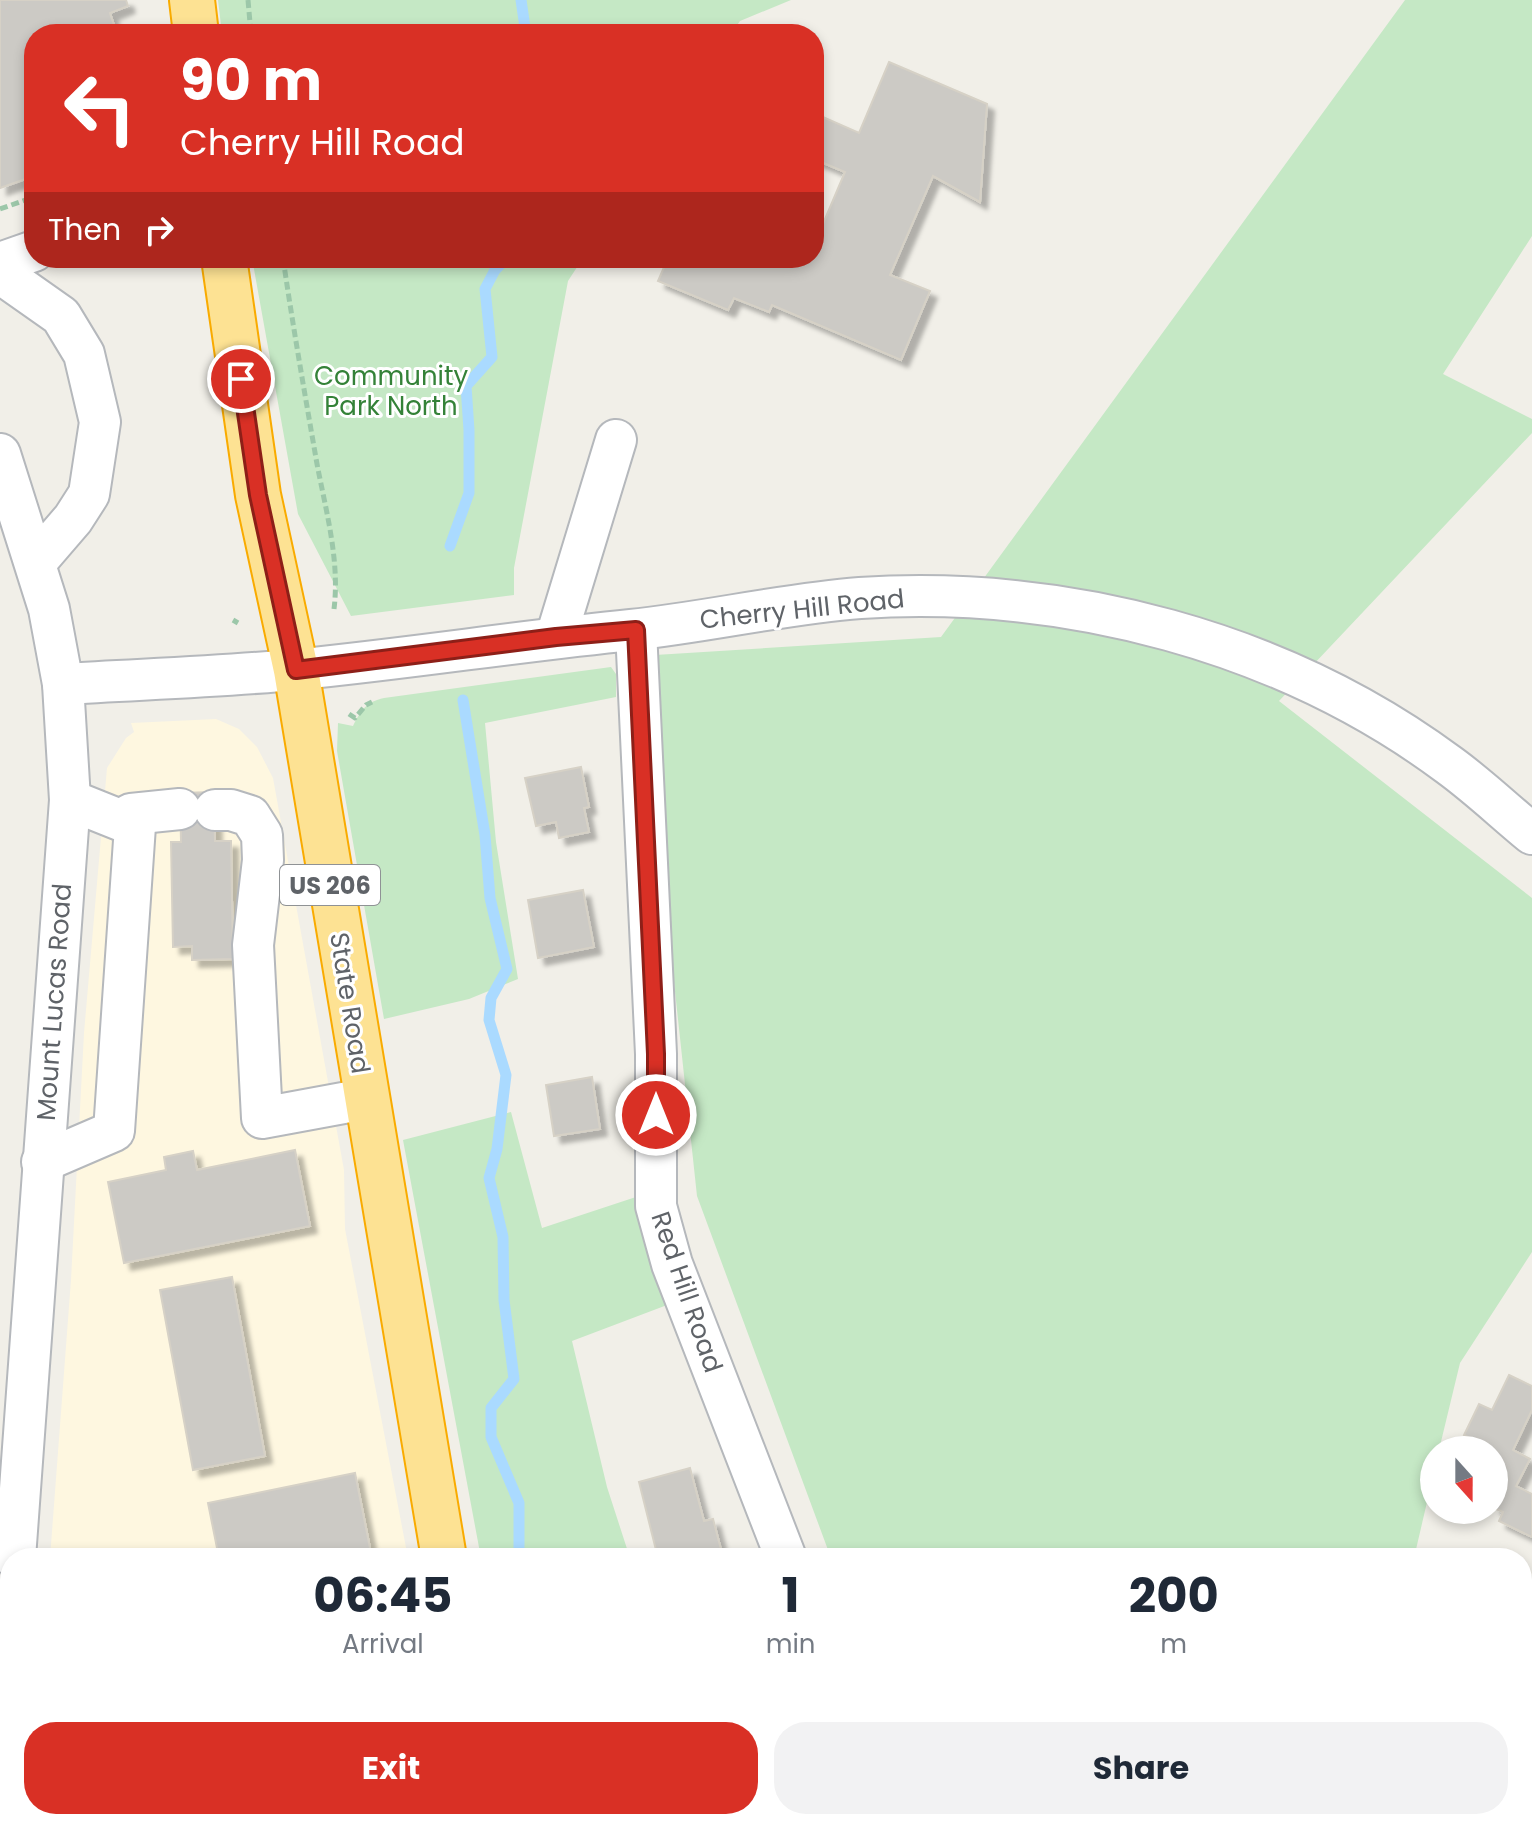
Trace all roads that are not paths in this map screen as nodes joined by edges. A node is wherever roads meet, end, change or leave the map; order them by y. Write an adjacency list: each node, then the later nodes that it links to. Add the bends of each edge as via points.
1 (192, 0): 2 (highway)
2 (195, 24)
3 (24, 255): 4 (street)
4 (0, 263)
5 (225, 268): 12 (highway, State Road / US 206, via 258,495)
6 (0, 273): 9 (street, via 61,316 84,354 100,422 89,494)
7 (616, 440): 11 (street)
8 (0, 454): 9 (street, Mount Lucas Road)
9 (36, 562): 13 (street, Mount Lucas Road)
10 (636, 630): 11 (street, Cherry Hill Road); 16 (street, Cherry Hill Road, via 871,598 1017,600 1109,615 1272,666 1370,714 1448,764); 21 (street, Red Hill Road, via 656,1054 656,1206 672,1264)
11 (556, 637): 12 (street, Cherry Hill Road)
12 (296, 670): 13 (street, Cherry Hill Road); 17 (highway, State Road / US 206)
13 (63, 684): 14 (street, Mount Lucas Road)
14 (70, 800): 15 (street); 18 (street, Mount Lucas Road)
15 (123, 819): 17 (street, via 131,814 198,810 250,816 262,835 263,860 253,945 262,1118); 18 (street, via 135,826 114,1131)
16 (1532, 834)
17 (365, 1099): 20 (highway, State Road / US 206)
18 (42, 1162): 19 (street, Mount Lucas Road)
19 (16, 1548)
20 (442, 1548)
21 (782, 1548)

